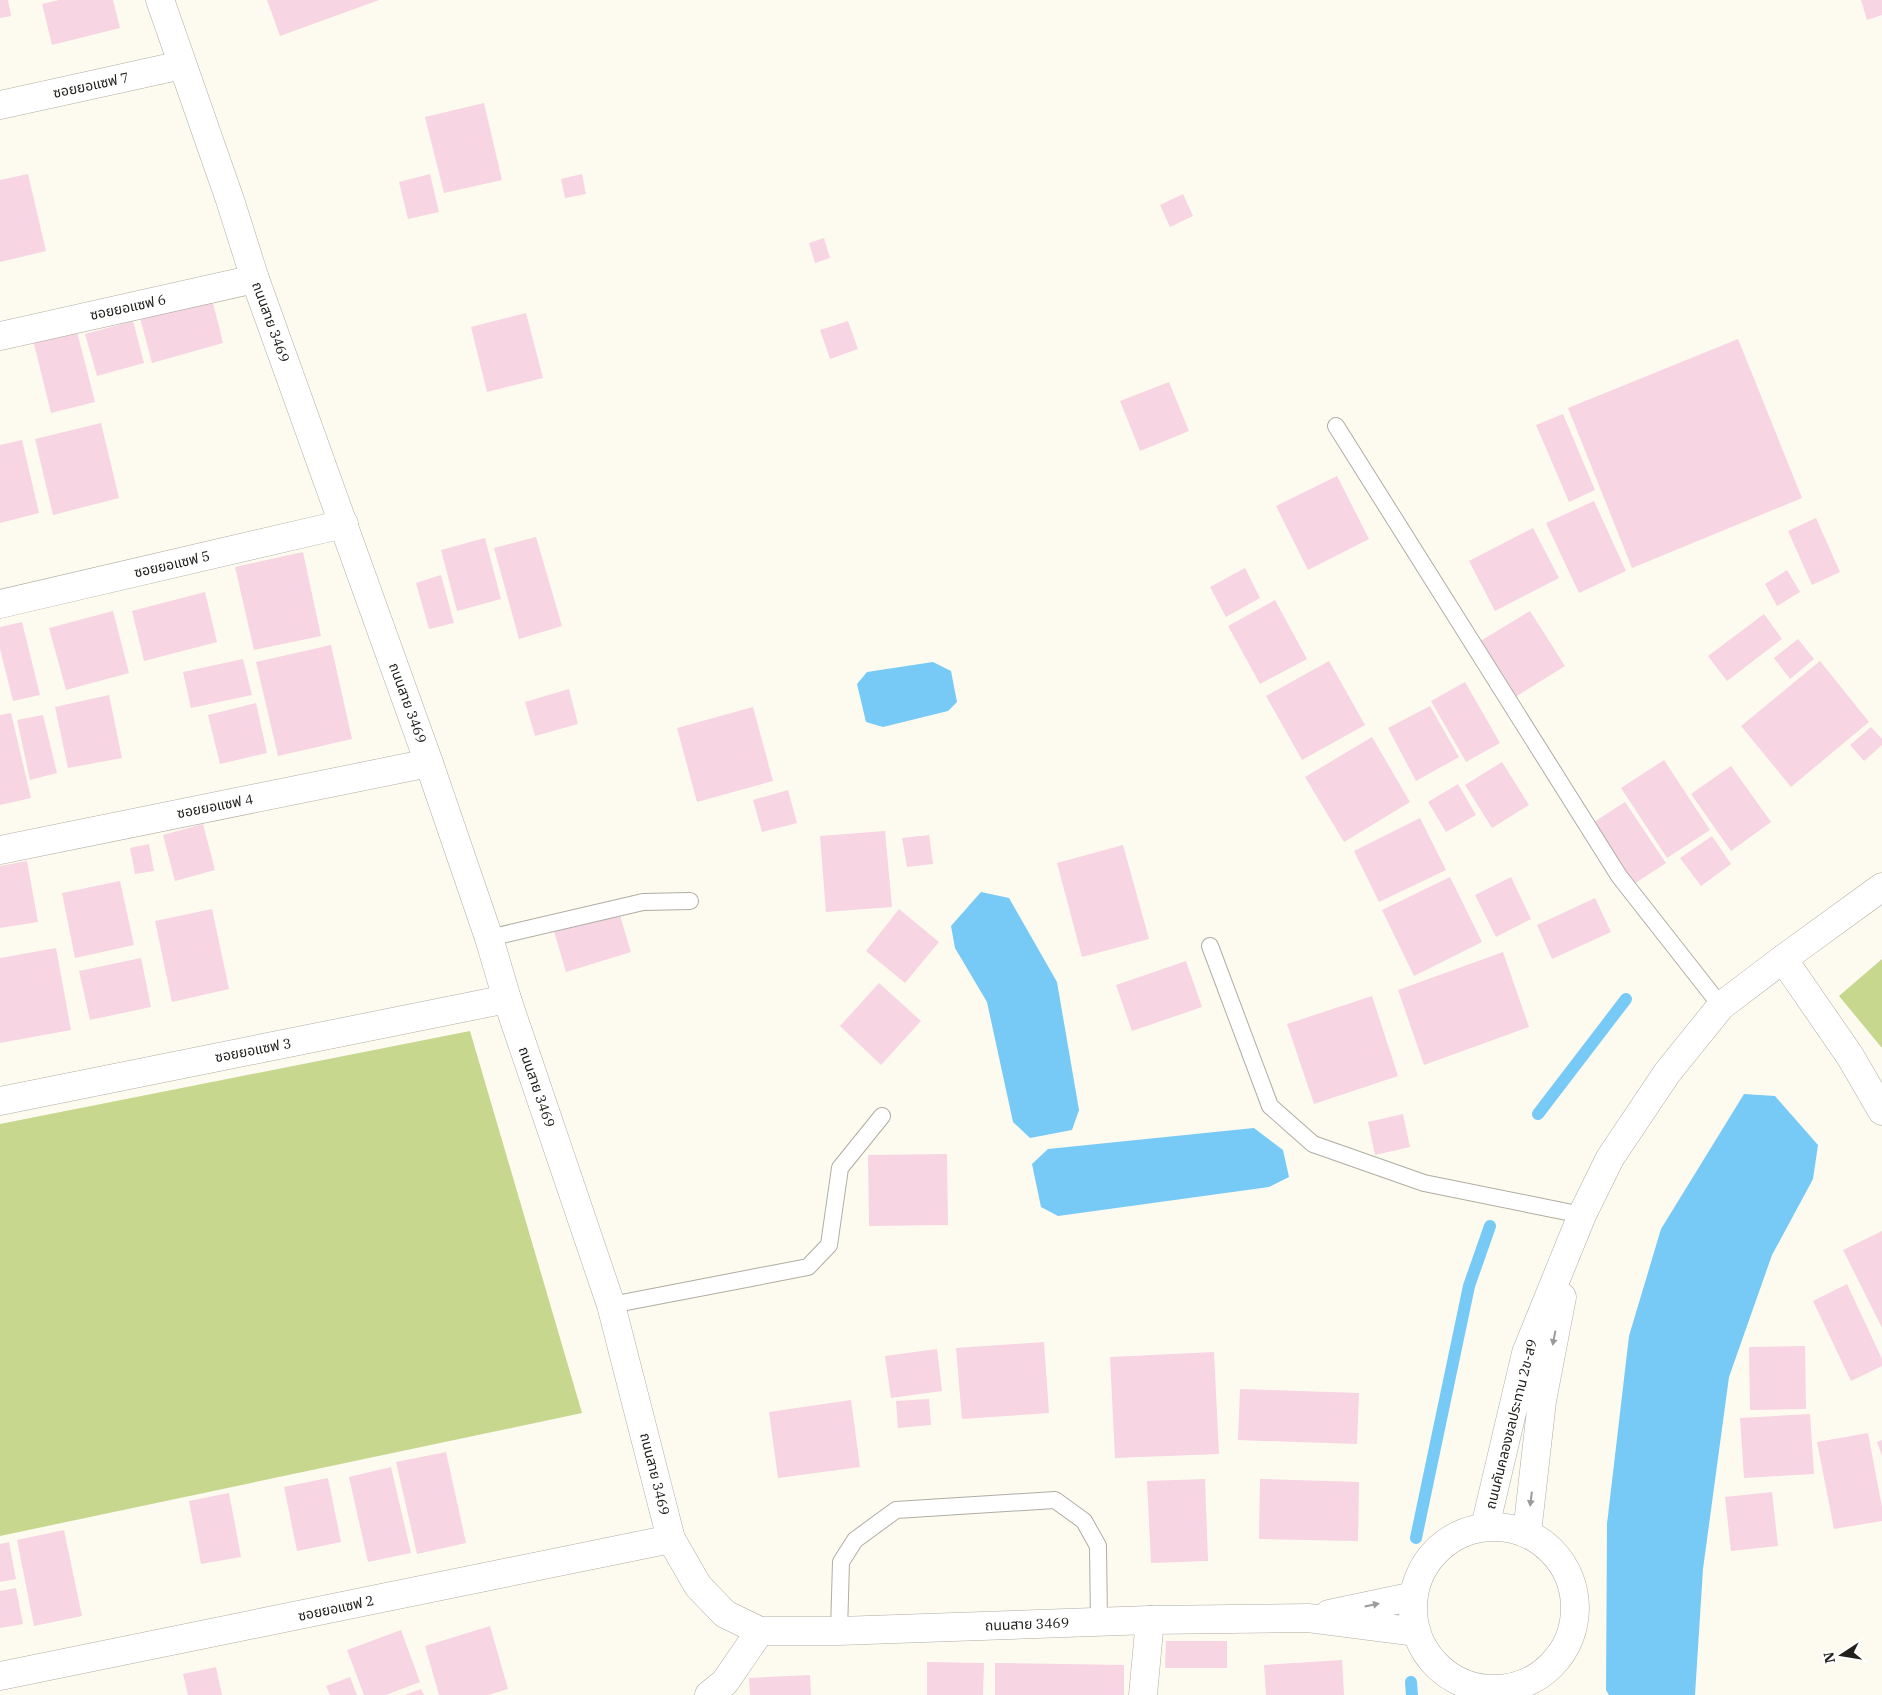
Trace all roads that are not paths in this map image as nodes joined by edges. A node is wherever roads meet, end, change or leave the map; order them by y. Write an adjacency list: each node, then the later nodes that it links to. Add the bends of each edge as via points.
1 (160, 0): 2 (street, ถนนสาย 3469)
2 (182, 65): 3 (street, ซอยยอแซฟ 7); 4 (street, ถนนสาย 3469)
3 (0, 104)
4 (256, 279): 5 (street, ซอยยอแซฟ 6); 7 (street, ถนนสาย 3469)
5 (0, 336)
6 (1336, 426): 17 (lane, via 1619,876)
7 (344, 524): 8 (street, ซอยยอแซฟ 5); 9 (street, ถนนสาย 3469)
8 (0, 604)
9 (429, 763): 10 (street, ซอยยอแซฟ 4); 13 (street, ถนนสาย 3469)
10 (0, 850)
11 (1882, 888): 15 (street, ถนนคันคลองชลประทาน 2ข-ส9)
12 (690, 901): 13 (lane, via 643,902)
13 (489, 938): 16 (street, ถนนสาย 3469)
14 (1210, 946): 21 (lane, via 1270,1106 1313,1144 1424,1183)
15 (1783, 959): 17 (street, ถนนคันคลองชลประทาน 2ข-ส9); 19 (street, via 1850,1056)
16 (506, 999): 18 (street, ซอยยอแซฟ 3); 22 (street, ถนนสาย 3469)
17 (1721, 1006): 21 (street, ถนนคันคลองชลประทาน 2ข-ส9, via 1667,1073 1610,1158)
18 (0, 1101)
19 (1882, 1112)
20 (882, 1116): 22 (lane, via 840,1168 829,1245 808,1267)
21 (1577, 1227): 23 (street, ถนนคันคลองชลประทาน 2ข-ส9, via 1526,1353); 24 (street, ถนนคันคลองชลประทาน 2ข-ส9, one-way to 24, via 1542,1401)
22 (611, 1305): 25 (street, ถนนสาย 3469)
23 (1485, 1527): 24 (street, via 1506,1527); 26 (street, via 1464,1532 1431,1557)
24 (1527, 1533): 34 (street, via 1545,1544 1560,1560 1570,1578 1575,1620 1569,1641 1558,1659 1543,1674)
25 (671, 1539): 30 (street, ถนนสาย 3469, via 698,1586 725,1614); 33 (street, ซอยยอแซฟ 2)
26 (1414, 1596): 27 (street, ถนนสาย 3469, one-way to 26); 32 (street)
27 (1308, 1618): 28 (street, ถนนสาย 3469); 32 (street, ถนนสาย 3469)
28 (1150, 1620): 29 (street, ถนนสาย 3469); 37 (street)
29 (1099, 1622): 31 (street, ถนนสาย 3469); 31 (lane, via 1098,1546 1084,1521 1055,1500 896,1510 855,1540 841,1562)
30 (760, 1631): 31 (street, ถนนสาย 3469); 36 (street, via 725,1682)
31 (839, 1631)
32 (1418, 1632): 35 (street, via 1429,1657 1444,1672 1462,1684)
33 (0, 1676)
34 (1513, 1691): 35 (street)
35 (1486, 1692)
36 (709, 1695)
37 (1143, 1695)

